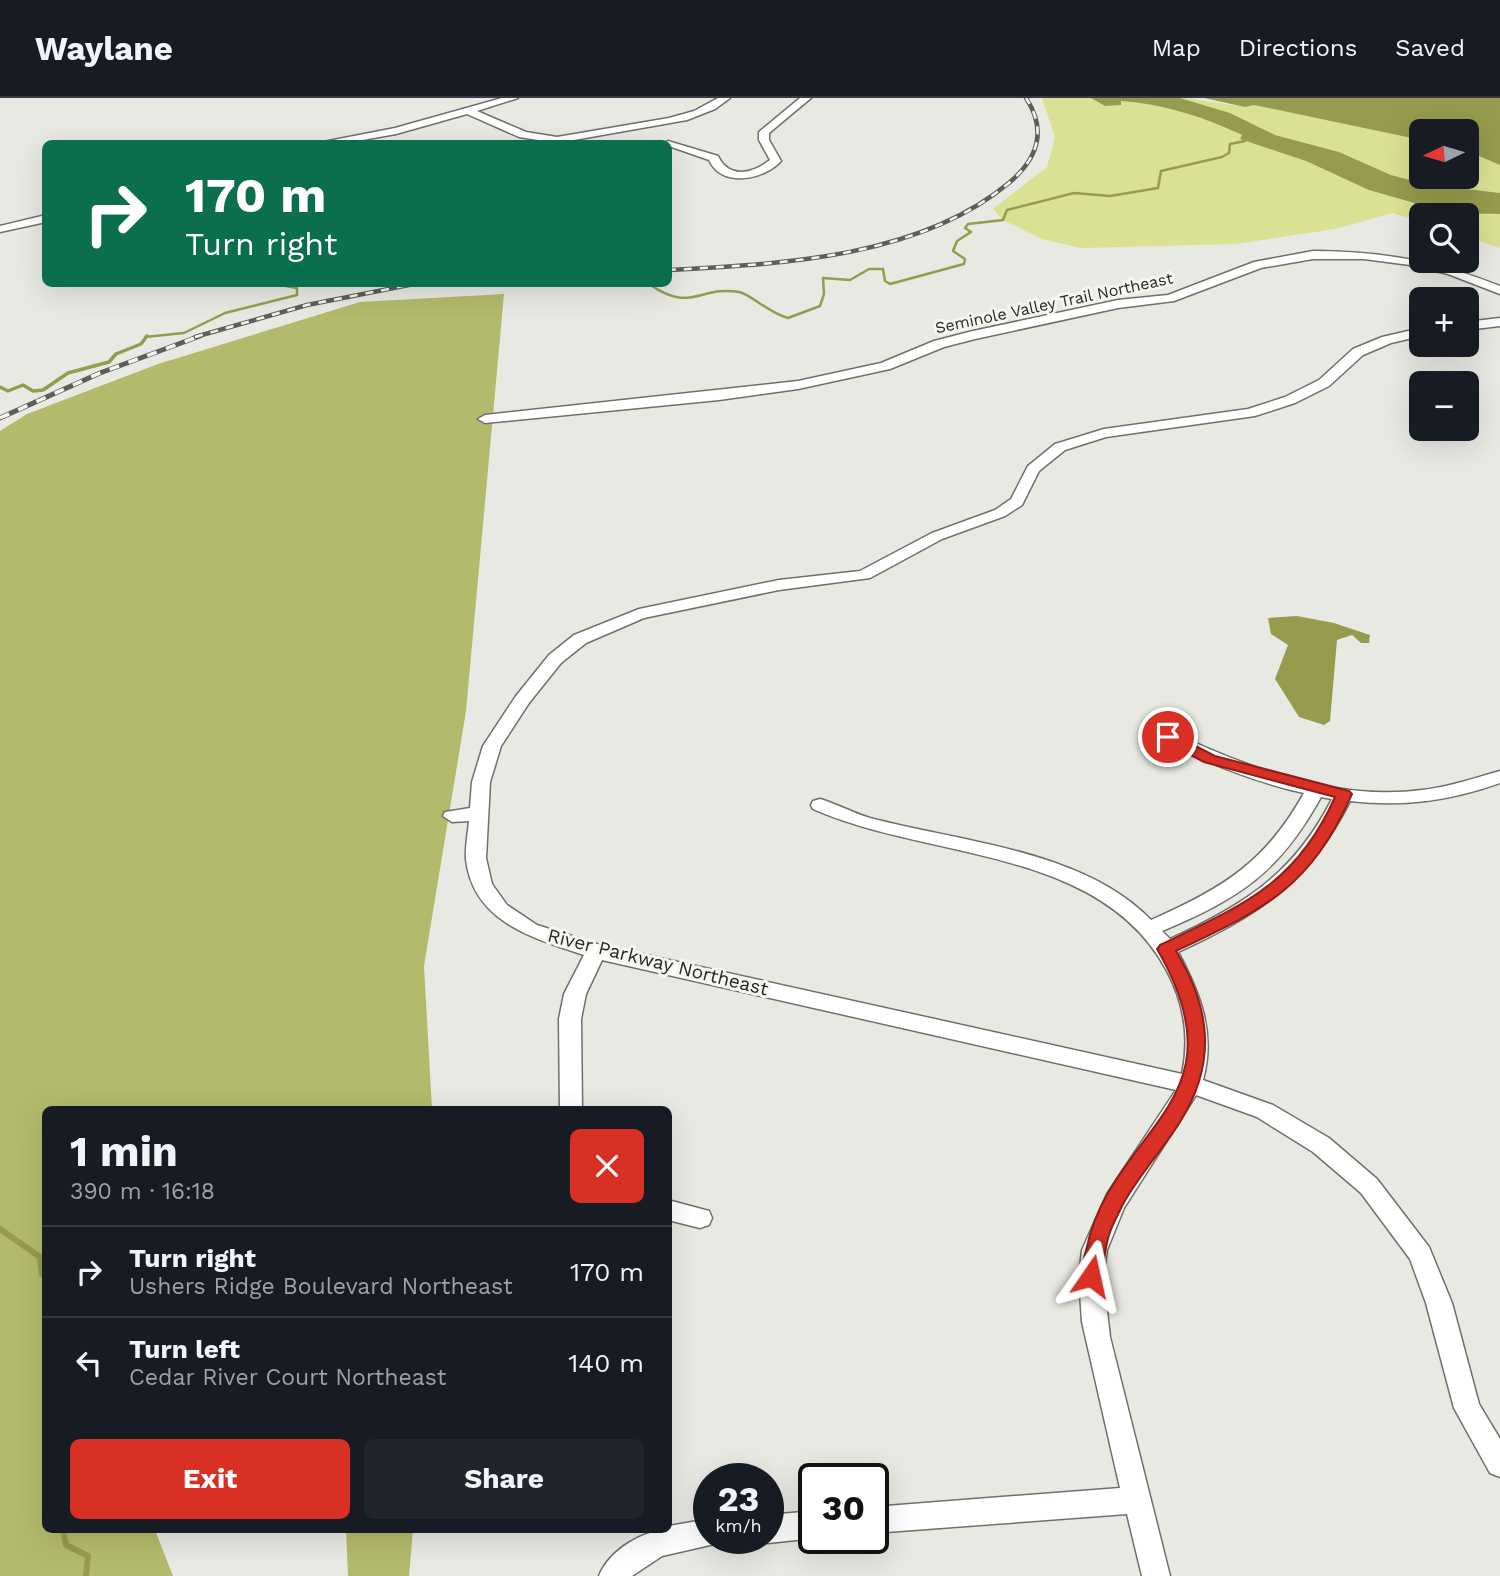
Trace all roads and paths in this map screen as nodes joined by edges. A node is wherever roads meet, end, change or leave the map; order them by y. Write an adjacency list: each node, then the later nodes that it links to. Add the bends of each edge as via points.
1 (513, 98): 4 (street)
2 (725, 98): 5 (street, via 694,114)
3 (806, 98): 8 (street, via 764,132 776,161 772,166 727,174 713,158)
4 (470, 112): 5 (street, via 544,140); 6 (street)
5 (643, 127): 7 (street)
6 (342, 140)
7 (662, 140)
8 (672, 145)
9 (42, 219): 10 (street)
10 (0, 229)
11 (1500, 290): 15 (street, Seminole Valley Trail Northeast, via 1410,261 1312,255 1258,264 1170,298 1118,304 973,335 885,366 798,385)
12 (1500, 322): 13 (street)
13 (1479, 324)
14 (1409, 334): 21 (street, River Parkway Northeast, via 1358,352 1324,383 1250,413 1104,433 1060,447 1032,469 1017,502 937,536 864,575 779,585 639,614 580,639 555,659 522,699 492,746 481,782)
15 (485, 419)
16 (1168, 737): 18 (street, via 1210,759)
17 (1500, 777): 19 (street, via 1453,794 1377,798)
18 (1316, 789): 19 (street); 23 (street, via 1284,845 1258,871 1231,891)
19 (1344, 794): 24 (street, via 1329,829 1282,884 1251,908)
20 (820, 805): 23 (street, via 867,824 1048,866 1117,901)
21 (478, 814): 22 (street); 25 (street, River Parkway Northeast, via 476,858 482,886 500,910 530,930)
22 (452, 817)
23 (1149, 929): 24 (street)
24 (1166, 949): 26 (street, via 1194,1006 1197,1044)
25 (596, 951): 26 (street, River Parkway Northeast); 27 (street, via 575,994 570,1019)
26 (1190, 1084): 30 (street, River Parkway Northeast, via 1265,1111 1321,1145 1369,1186 1420,1254 1439,1303 1467,1408); 31 (street, via 1174,1116 1116,1199 1099,1235 1091,1276 1094,1322)
27 (571, 1106)
28 (672, 1210): 29 (street)
29 (700, 1218)
30 (1500, 1464)
31 (1137, 1500): 32 (street); 35 (street)
32 (889, 1519)
33 (693, 1537): 34 (street, via 653,1544)
34 (613, 1576)
35 (1156, 1576)

